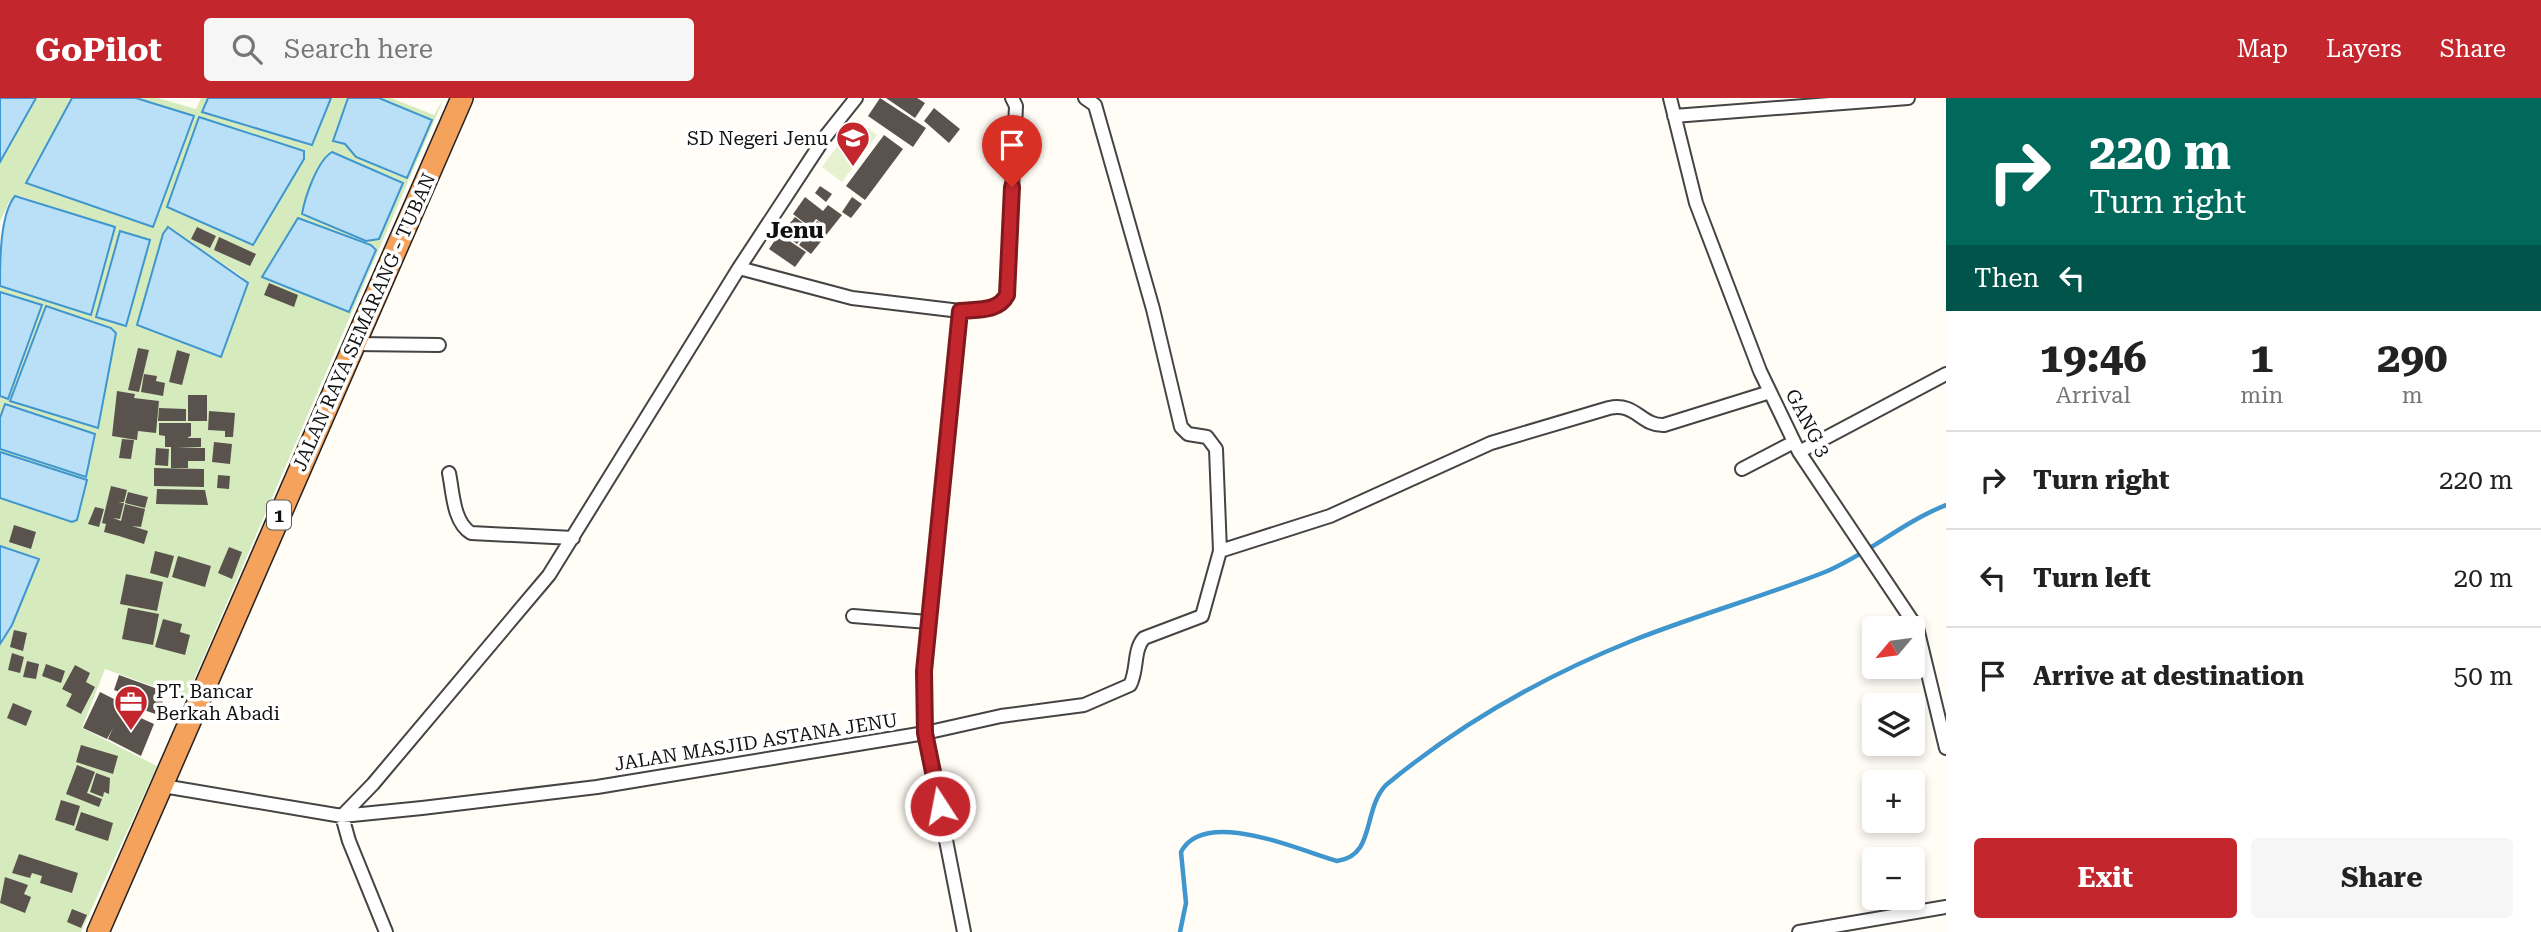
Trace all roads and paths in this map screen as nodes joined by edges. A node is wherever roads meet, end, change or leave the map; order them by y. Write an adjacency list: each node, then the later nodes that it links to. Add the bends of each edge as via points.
1 (462, 98): 10 (highway, JALAN RAYA SEMARANG - TUBAN / 1)
2 (856, 98): 8 (street, via 818,147)
3 (1013, 98): 9 (street, via 1007,295 992,308)
4 (1085, 98): 18 (street, via 1095,105 1181,427 1188,434 1208,437 1216,449)
5 (1670, 98): 7 (street, GANG 3)
6 (1908, 98): 7 (street)
7 (1674, 116): 13 (street, GANG 3, via 1700,216)
8 (739, 268): 9 (street, via 852,298); 17 (street)
9 (960, 311): 20 (street)
10 (355, 344): 11 (street); 23 (highway, JALAN RAYA SEMARANG - TUBAN / 1)
11 (439, 345)
12 (1946, 374): 14 (street)
13 (1770, 392): 14 (street, GANG 3); 18 (street, via 1664,425 1648,422 1625,406 1609,408 1491,443 1320,520)
14 (1796, 447): 15 (street); 22 (street, GANG 3, via 1917,628)
15 (1742, 469)
16 (449, 473): 17 (street, via 458,516 471,533)
17 (573, 538): 24 (street, via 532,599)
18 (1220, 551): 21 (street, JALAN MASJID ASTANA JENU, via 1202,616 1141,640 1136,673 1126,688 1083,705)
19 (853, 616): 20 (street)
20 (928, 622): 21 (street)
21 (925, 733): 24 (street, JALAN MASJID ASTANA JENU, via 597,787); 28 (street)
22 (1946, 748)
23 (163, 786): 24 (street, JALAN MASJID ASTANA JENU); 26 (highway, JALAN RAYA SEMARANG - TUBAN / 1)
24 (342, 816): 27 (street)
25 (1946, 907): 29 (street)
26 (99, 932)
27 (386, 932)
28 (964, 932)
29 (1799, 932)

